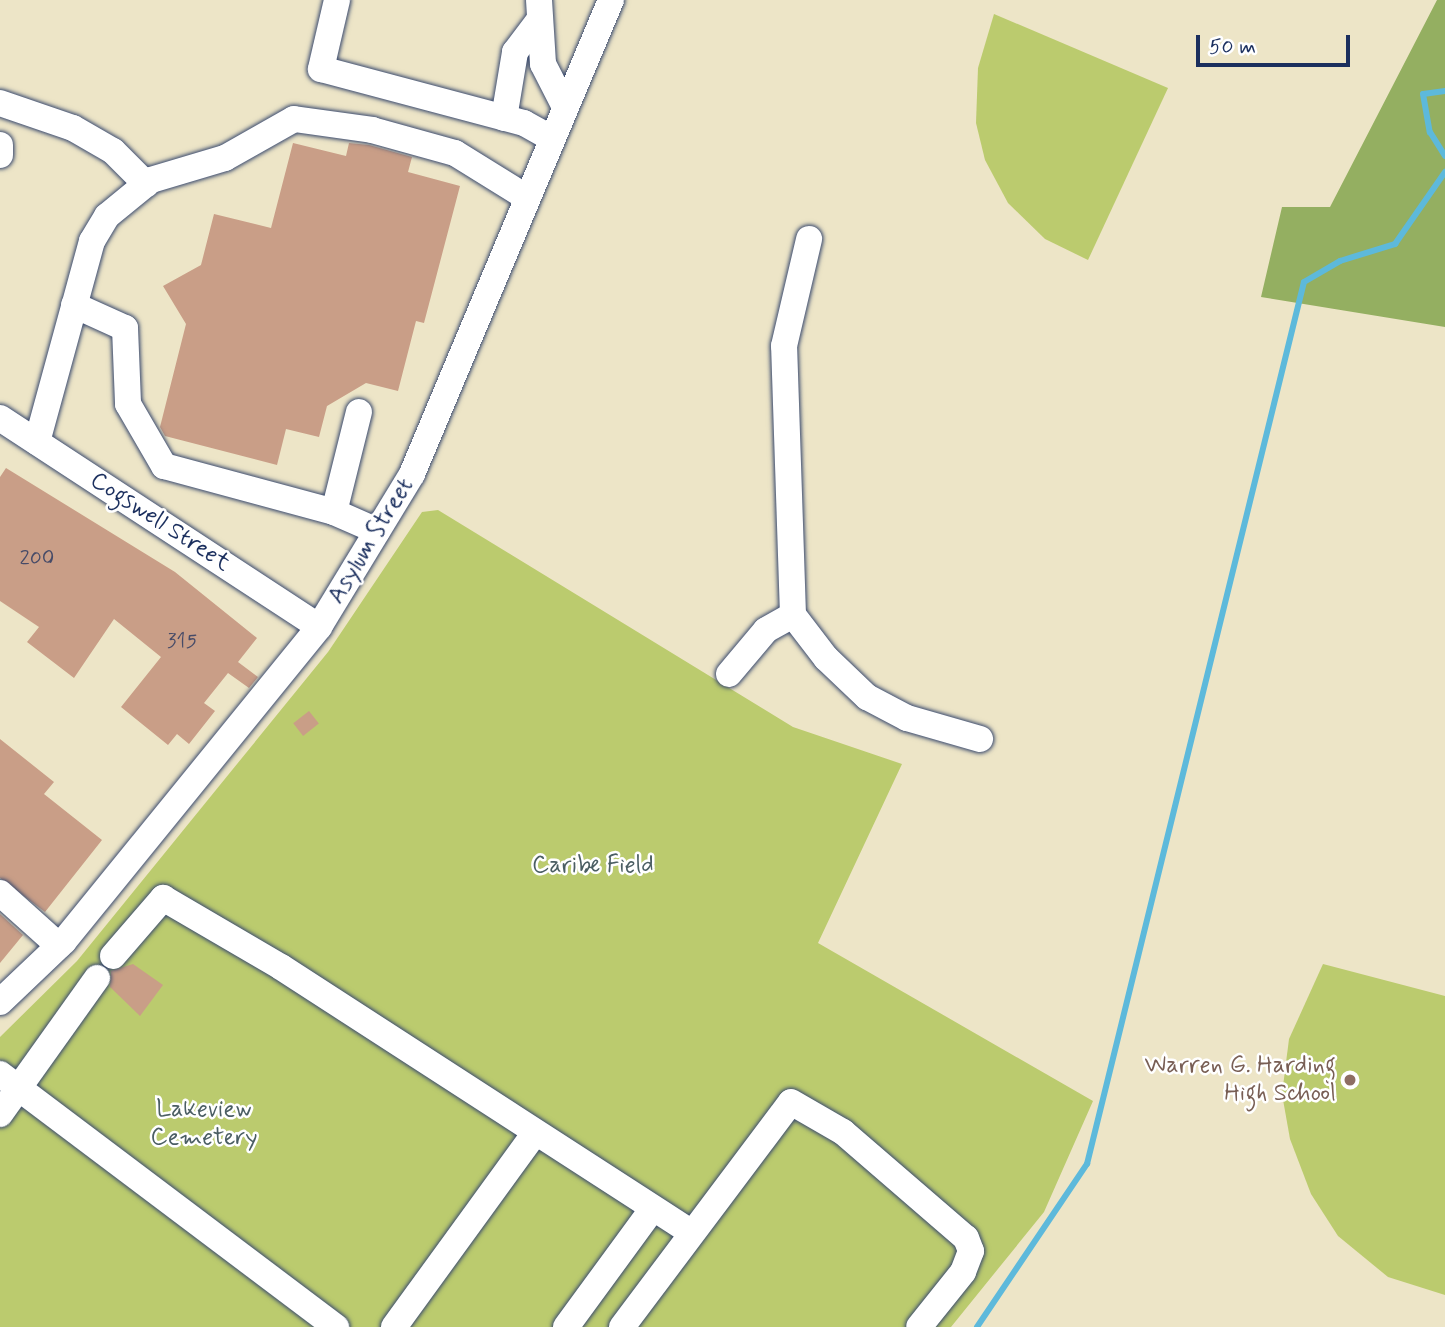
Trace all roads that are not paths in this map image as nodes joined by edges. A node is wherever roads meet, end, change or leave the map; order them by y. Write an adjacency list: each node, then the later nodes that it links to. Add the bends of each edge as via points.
1 (337, 0): 6 (street, via 321,69)
2 (611, 0): 5 (street, Asylum Street)
3 (540, 9): 5 (street, via 542,64); 6 (street, via 515,51)
4 (0, 103): 10 (street, via 93,140)
5 (565, 107): 7 (street, Asylum Street)
6 (504, 118): 7 (street)
7 (551, 138): 11 (street, Asylum Street)
8 (0, 145): 9 (street)
9 (0, 155)
10 (146, 184): 11 (street, via 225,158 294,120 372,130 455,153); 13 (street, via 107,216 92,241)
11 (526, 197): 18 (street, Asylum Street, via 412,474)
12 (809, 239): 19 (street, via 784,346)
13 (74, 305): 16 (street); 17 (street, via 125,328 128,404 164,466)
14 (359, 412): 17 (street)
15 (0, 418): 16 (street, Cogswell Street)
16 (37, 442): 20 (street, Cogswell Street)
17 (334, 512): 18 (street)
18 (377, 531): 20 (street, Asylum Street)
19 (793, 615): 21 (street, via 766,630); 22 (street, via 826,659 867,696 907,718)
20 (319, 627): 24 (street, Asylum Street)
21 (729, 674)
22 (980, 739)
23 (0, 893): 24 (street)
24 (59, 946): 27 (street, Asylum Street)
25 (113, 956): 30 (street, via 163,898 281,967)
26 (97, 978): 28 (street)
27 (0, 1002)
28 (8, 1081): 29 (street); 33 (street)
29 (0, 1114)
30 (535, 1133): 31 (street); 34 (street)
31 (653, 1208): 32 (street); 35 (street)
32 (691, 1232): 36 (street); 37 (street, via 791,1102 843,1132 966,1238 971,1251 963,1272)
33 (337, 1327)
34 (394, 1327)
35 (566, 1327)
36 (622, 1327)
37 (919, 1327)

